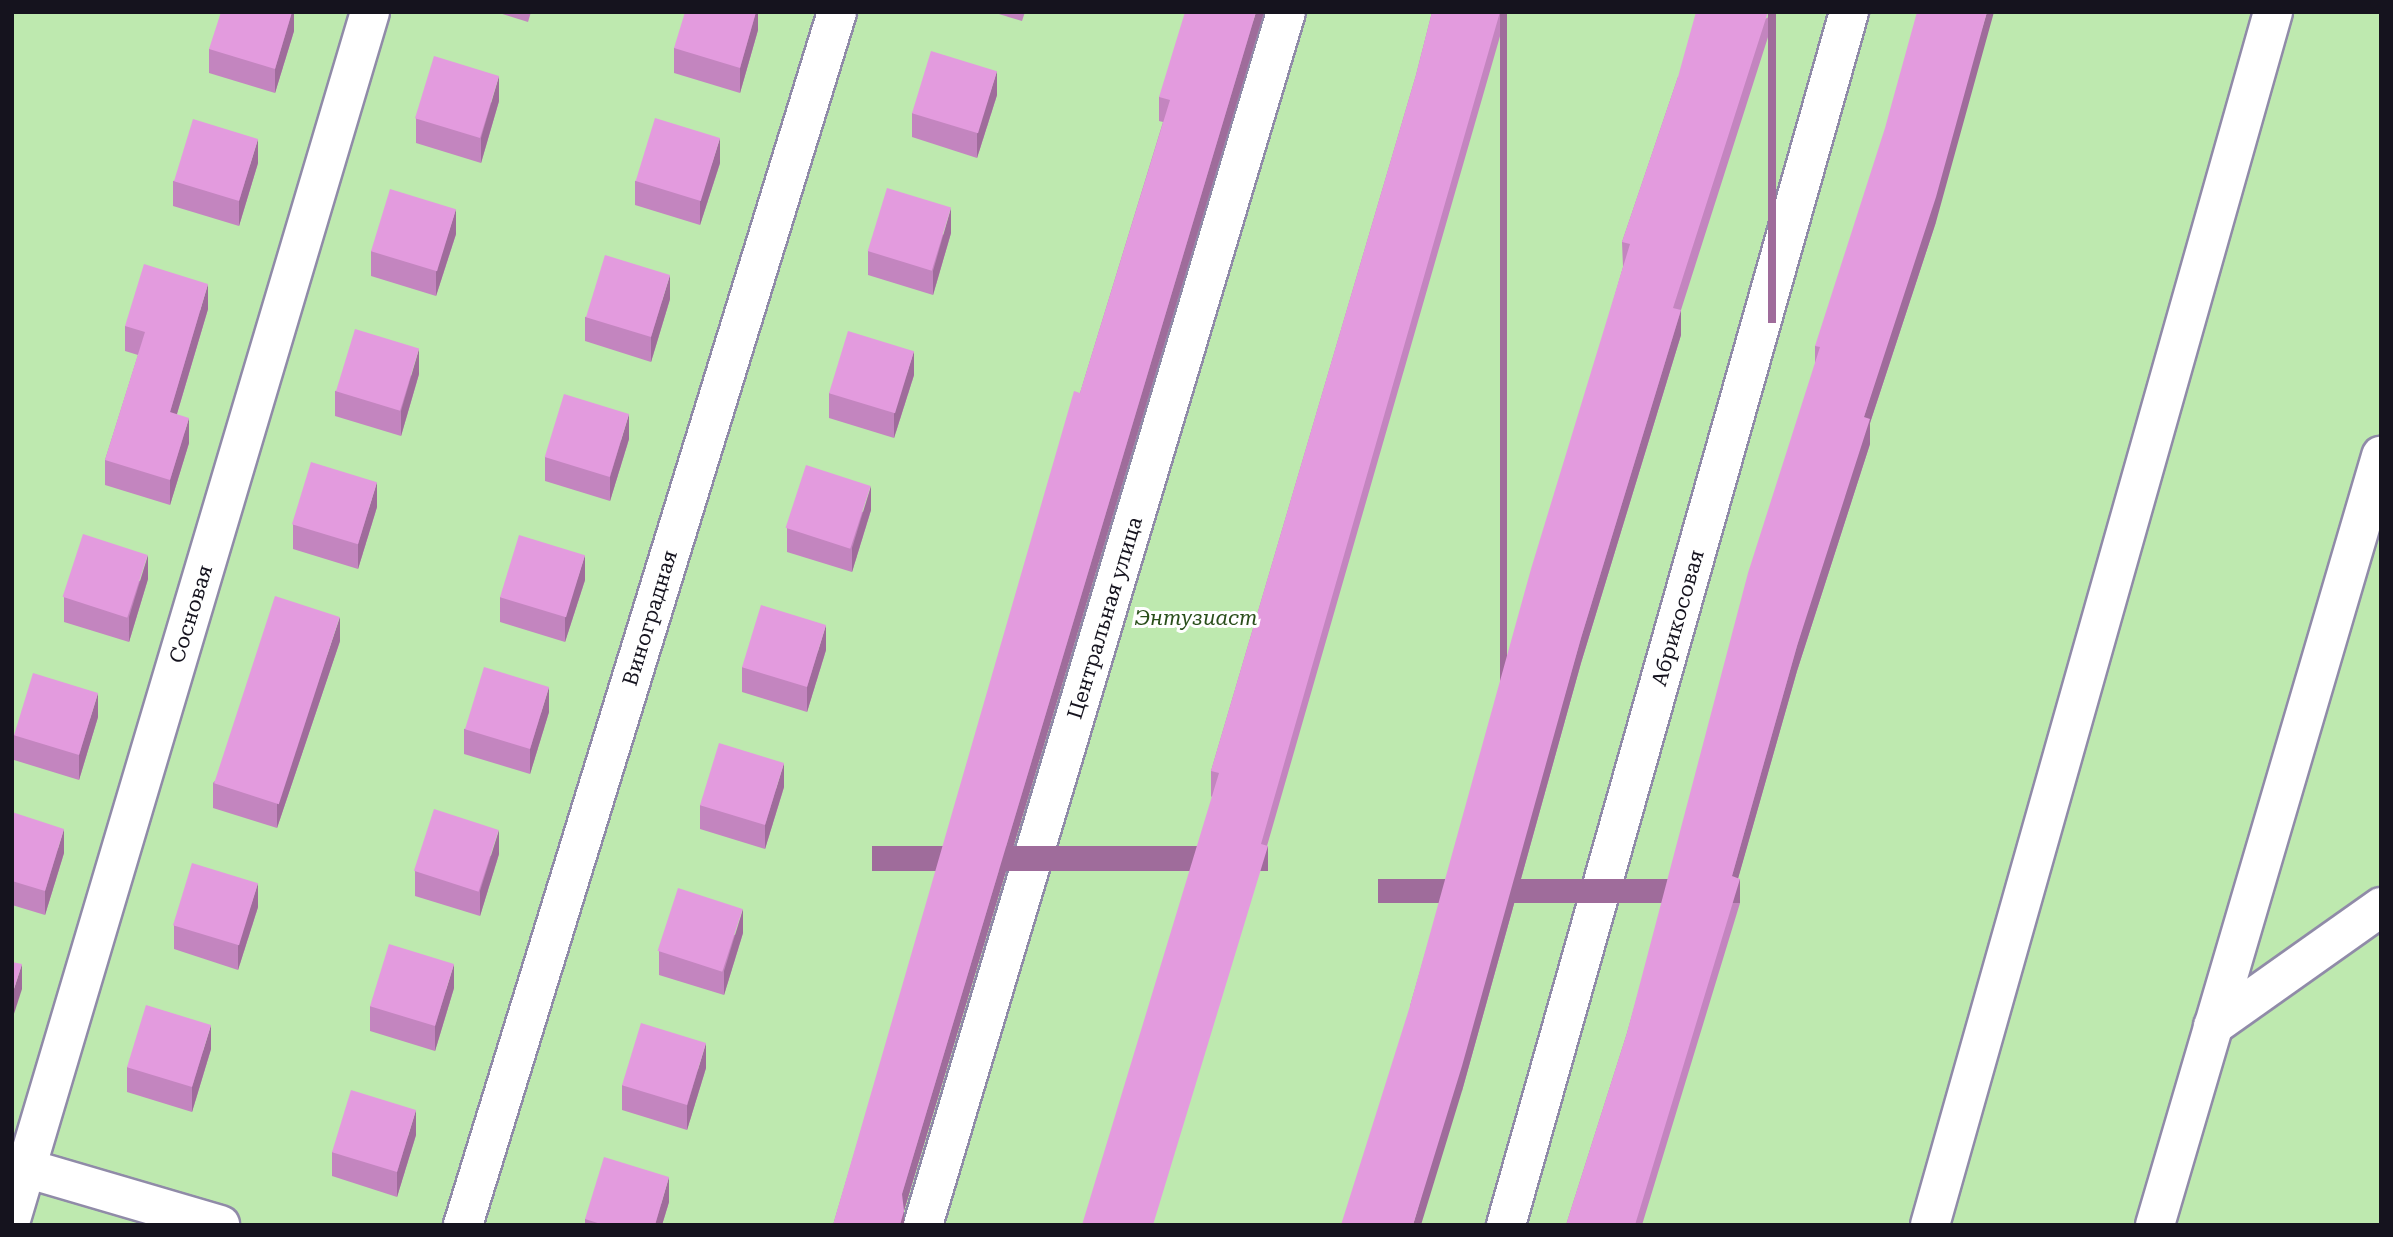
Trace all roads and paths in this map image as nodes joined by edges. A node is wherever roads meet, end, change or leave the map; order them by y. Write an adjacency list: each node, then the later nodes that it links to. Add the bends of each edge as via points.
1 (370, 12): 9 (street, Сосновая)
2 (837, 12): 12 (street, Виноградная)
3 (1286, 12): 13 (street, Центральная улица)
4 (1849, 12): 14 (street, Абрикосовая)
5 (2273, 12): 15 (street)
6 (2379, 465): 8 (street)
7 (2381, 906): 8 (street)
8 (2213, 1026): 16 (street)
9 (20, 1166): 10 (street, Сосновая); 11 (street)
10 (12, 1216)
11 (220, 1225)
12 (463, 1225)
13 (923, 1225)
14 (1506, 1225)
15 (1930, 1225)
16 (2155, 1225)

